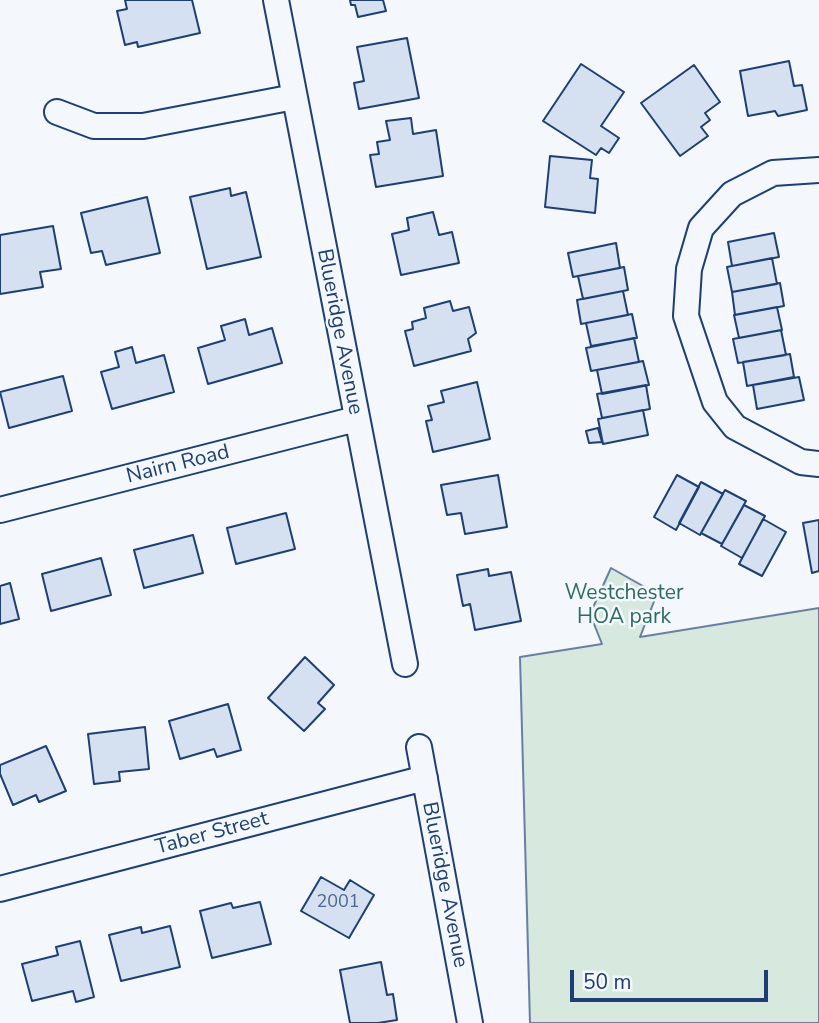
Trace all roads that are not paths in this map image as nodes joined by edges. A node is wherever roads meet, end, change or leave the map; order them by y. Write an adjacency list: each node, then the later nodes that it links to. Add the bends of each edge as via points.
1 (276, 0): 2 (street, Blueridge Avenue)
2 (295, 97): 3 (street, via 143,126 94,126); 5 (street, Blueridge Avenue)
3 (57, 112)
4 (819, 170): 6 (street, via 773,173 732,194 701,228 689,269 686,316 715,402 735,427 801,462)
5 (356, 419): 7 (street, Nairn Road); 8 (street, Blueridge Avenue)
6 (819, 464)
7 (0, 510)
8 (405, 664)
9 (419, 747): 10 (street, Blueridge Avenue)
10 (425, 778): 11 (street, Taber Street); 12 (street, Blueridge Avenue)
11 (0, 889)
12 (470, 1023)

